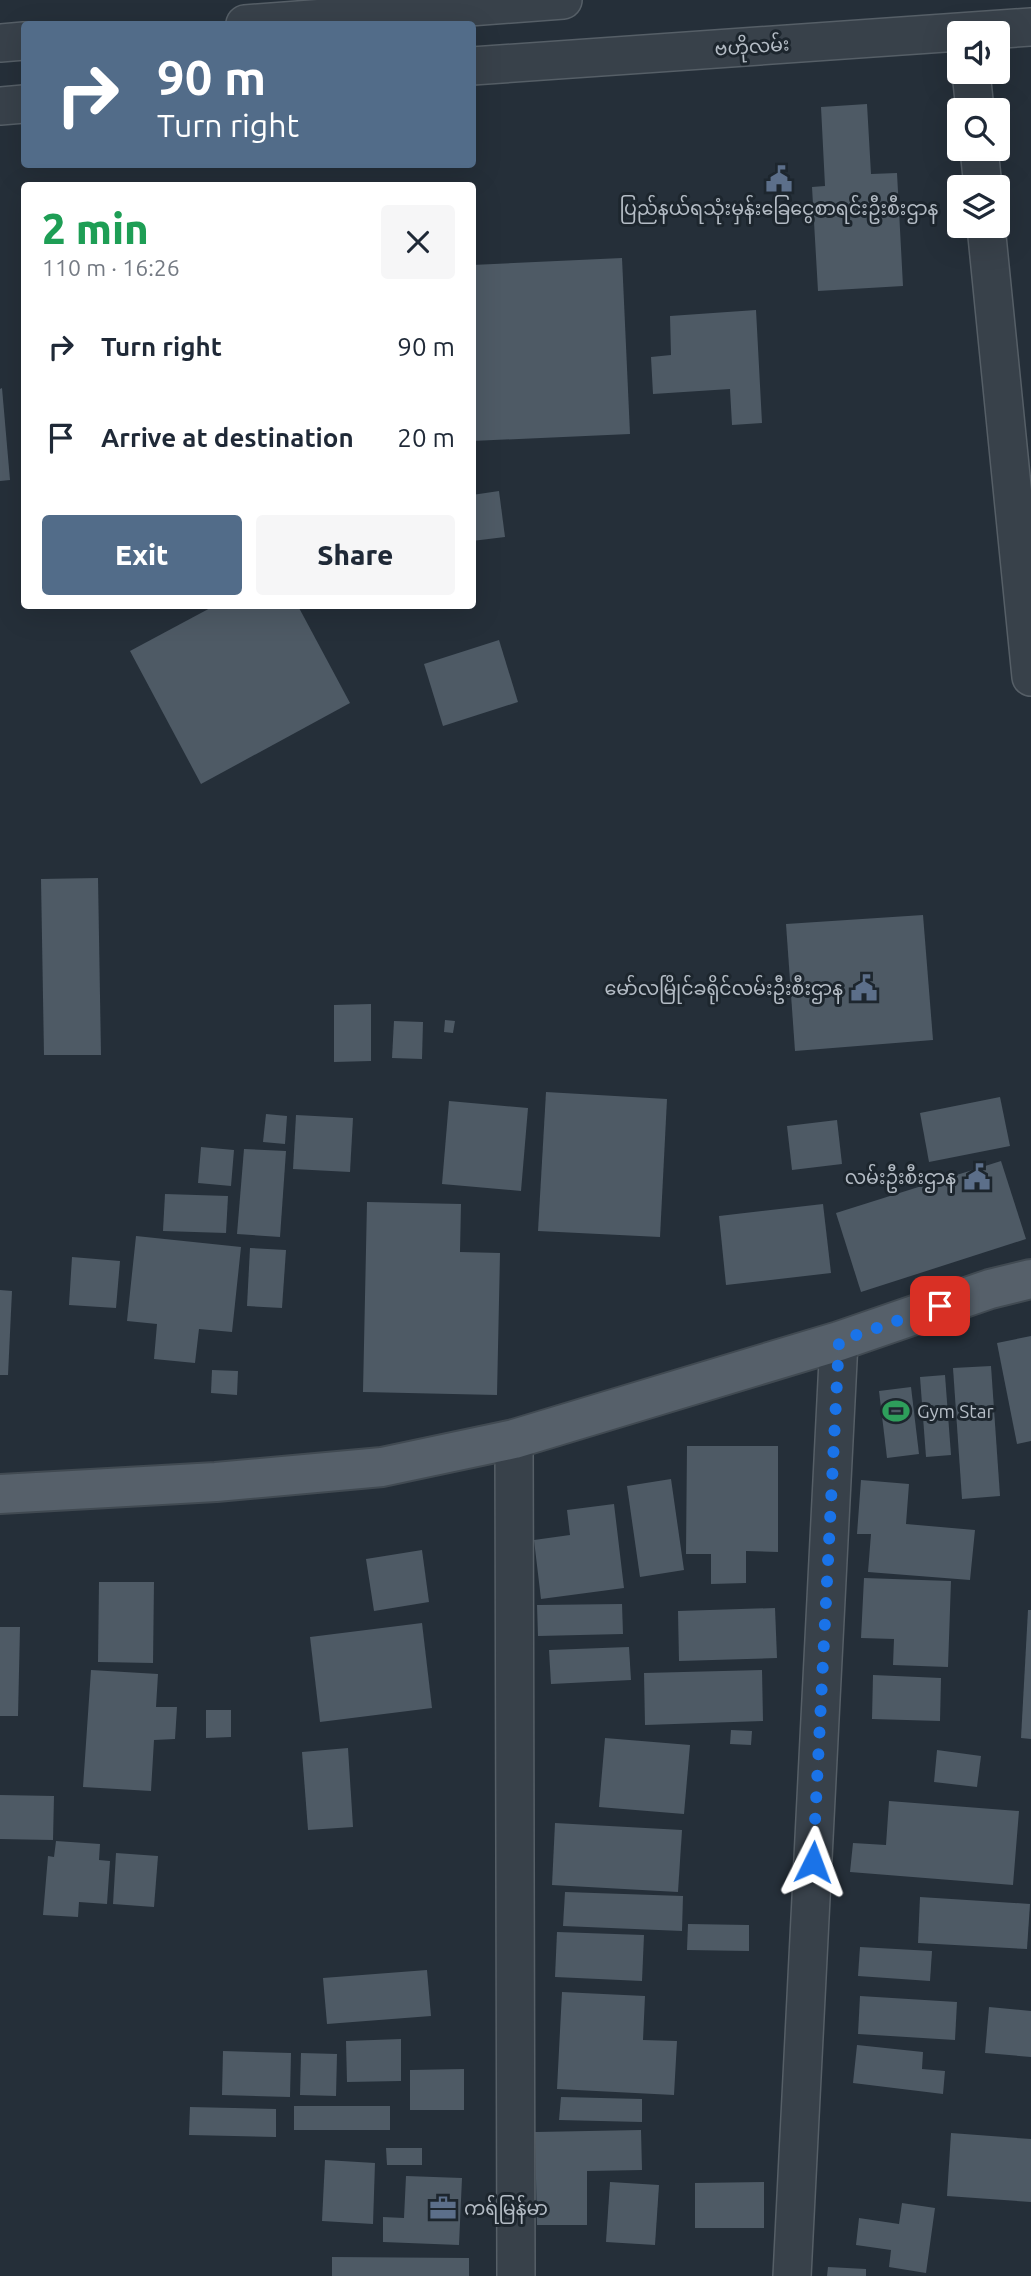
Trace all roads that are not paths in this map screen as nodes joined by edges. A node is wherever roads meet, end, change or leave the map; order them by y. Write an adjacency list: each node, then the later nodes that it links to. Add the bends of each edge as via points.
1 (563, 0): 2 (street)
2 (285, 21)
3 (1031, 27): 4 (street, ဗဟိုလမ်း)
4 (1010, 29)
5 (947, 33): 8 (street, ဗဟိုလမ်း)
6 (21, 41): 7 (street)
7 (0, 43)
8 (476, 66)
9 (21, 104): 10 (street)
10 (0, 106)
11 (987, 238): 12 (street)
12 (1031, 677)
13 (1031, 1279): 14 (main road)
14 (839, 1341): 15 (main road); 18 (street)
15 (514, 1439): 16 (main road, via 382,1466 216,1482); 17 (street)
16 (0, 1494)
17 (516, 2276)
18 (792, 2276)

